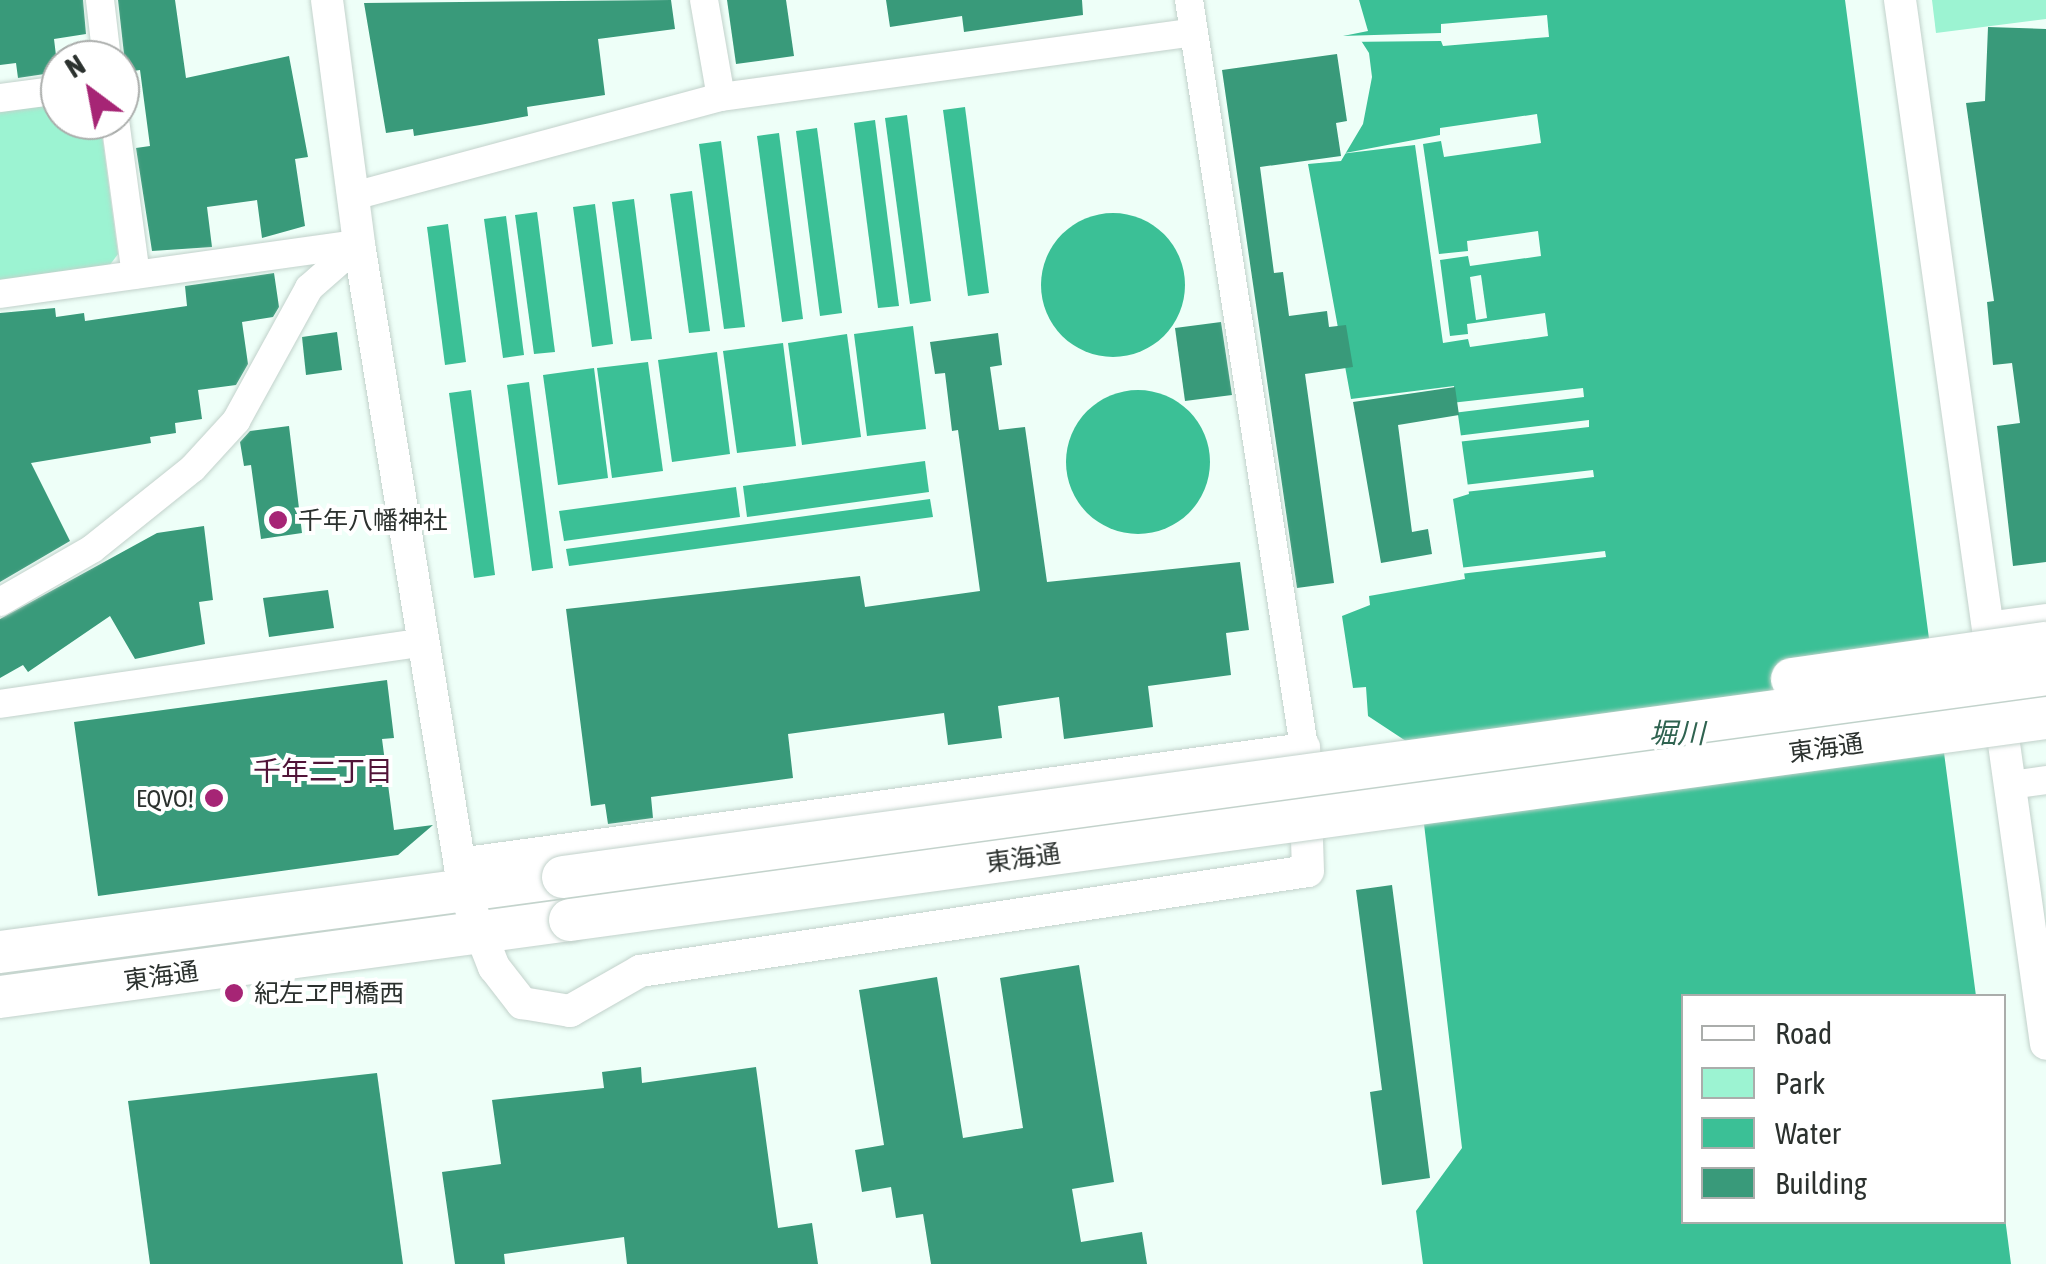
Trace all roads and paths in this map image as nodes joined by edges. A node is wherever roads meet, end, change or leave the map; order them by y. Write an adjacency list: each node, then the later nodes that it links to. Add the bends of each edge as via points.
1 (100, 0): 7 (street)
2 (327, 0): 12 (street)
3 (704, 0): 9 (street)
4 (1189, 0): 6 (street)
5 (1900, 0): 18 (street)
6 (1193, 32): 9 (street); 24 (street)
7 (105, 40)
8 (40, 93): 10 (street)
9 (721, 97): 12 (street)
10 (0, 98)
11 (118, 140): 14 (street)
12 (357, 195): 13 (street)
13 (359, 244): 14 (street); 16 (street, via 309,288 236,421 193,468 92,549); 19 (street)
14 (136, 275): 15 (street)
15 (0, 294)
16 (0, 602)
17 (2046, 618): 18 (street)
18 (1987, 626): 28 (street)
19 (424, 642): 22 (street); 30 (street)
20 (2046, 643): 26 (main road, bridge, via 1473,724)
21 (2046, 674): 26 (main road, 東海通, bridge)
22 (0, 704)
23 (2046, 718): 29 (main road, 東海通, bridge)
24 (1304, 747): 30 (street); 31 (street, via 1308,871 640,971 570,1010 522,1004 505,988)
25 (2046, 748): 29 (main road, bridge, via 1555,809)
26 (1420, 759): 30 (main road, 東海通, bridge, via 563,878)
27 (2046, 780): 28 (street)
28 (2011, 785): 34 (street)
29 (1418, 804): 31 (main road, 東海通, bridge)
30 (462, 876): 31 (street); 32 (main road, 東海通)
31 (480, 932): 33 (main road, 東海通)
32 (0, 952)
33 (0, 997)
34 (2046, 1044)

